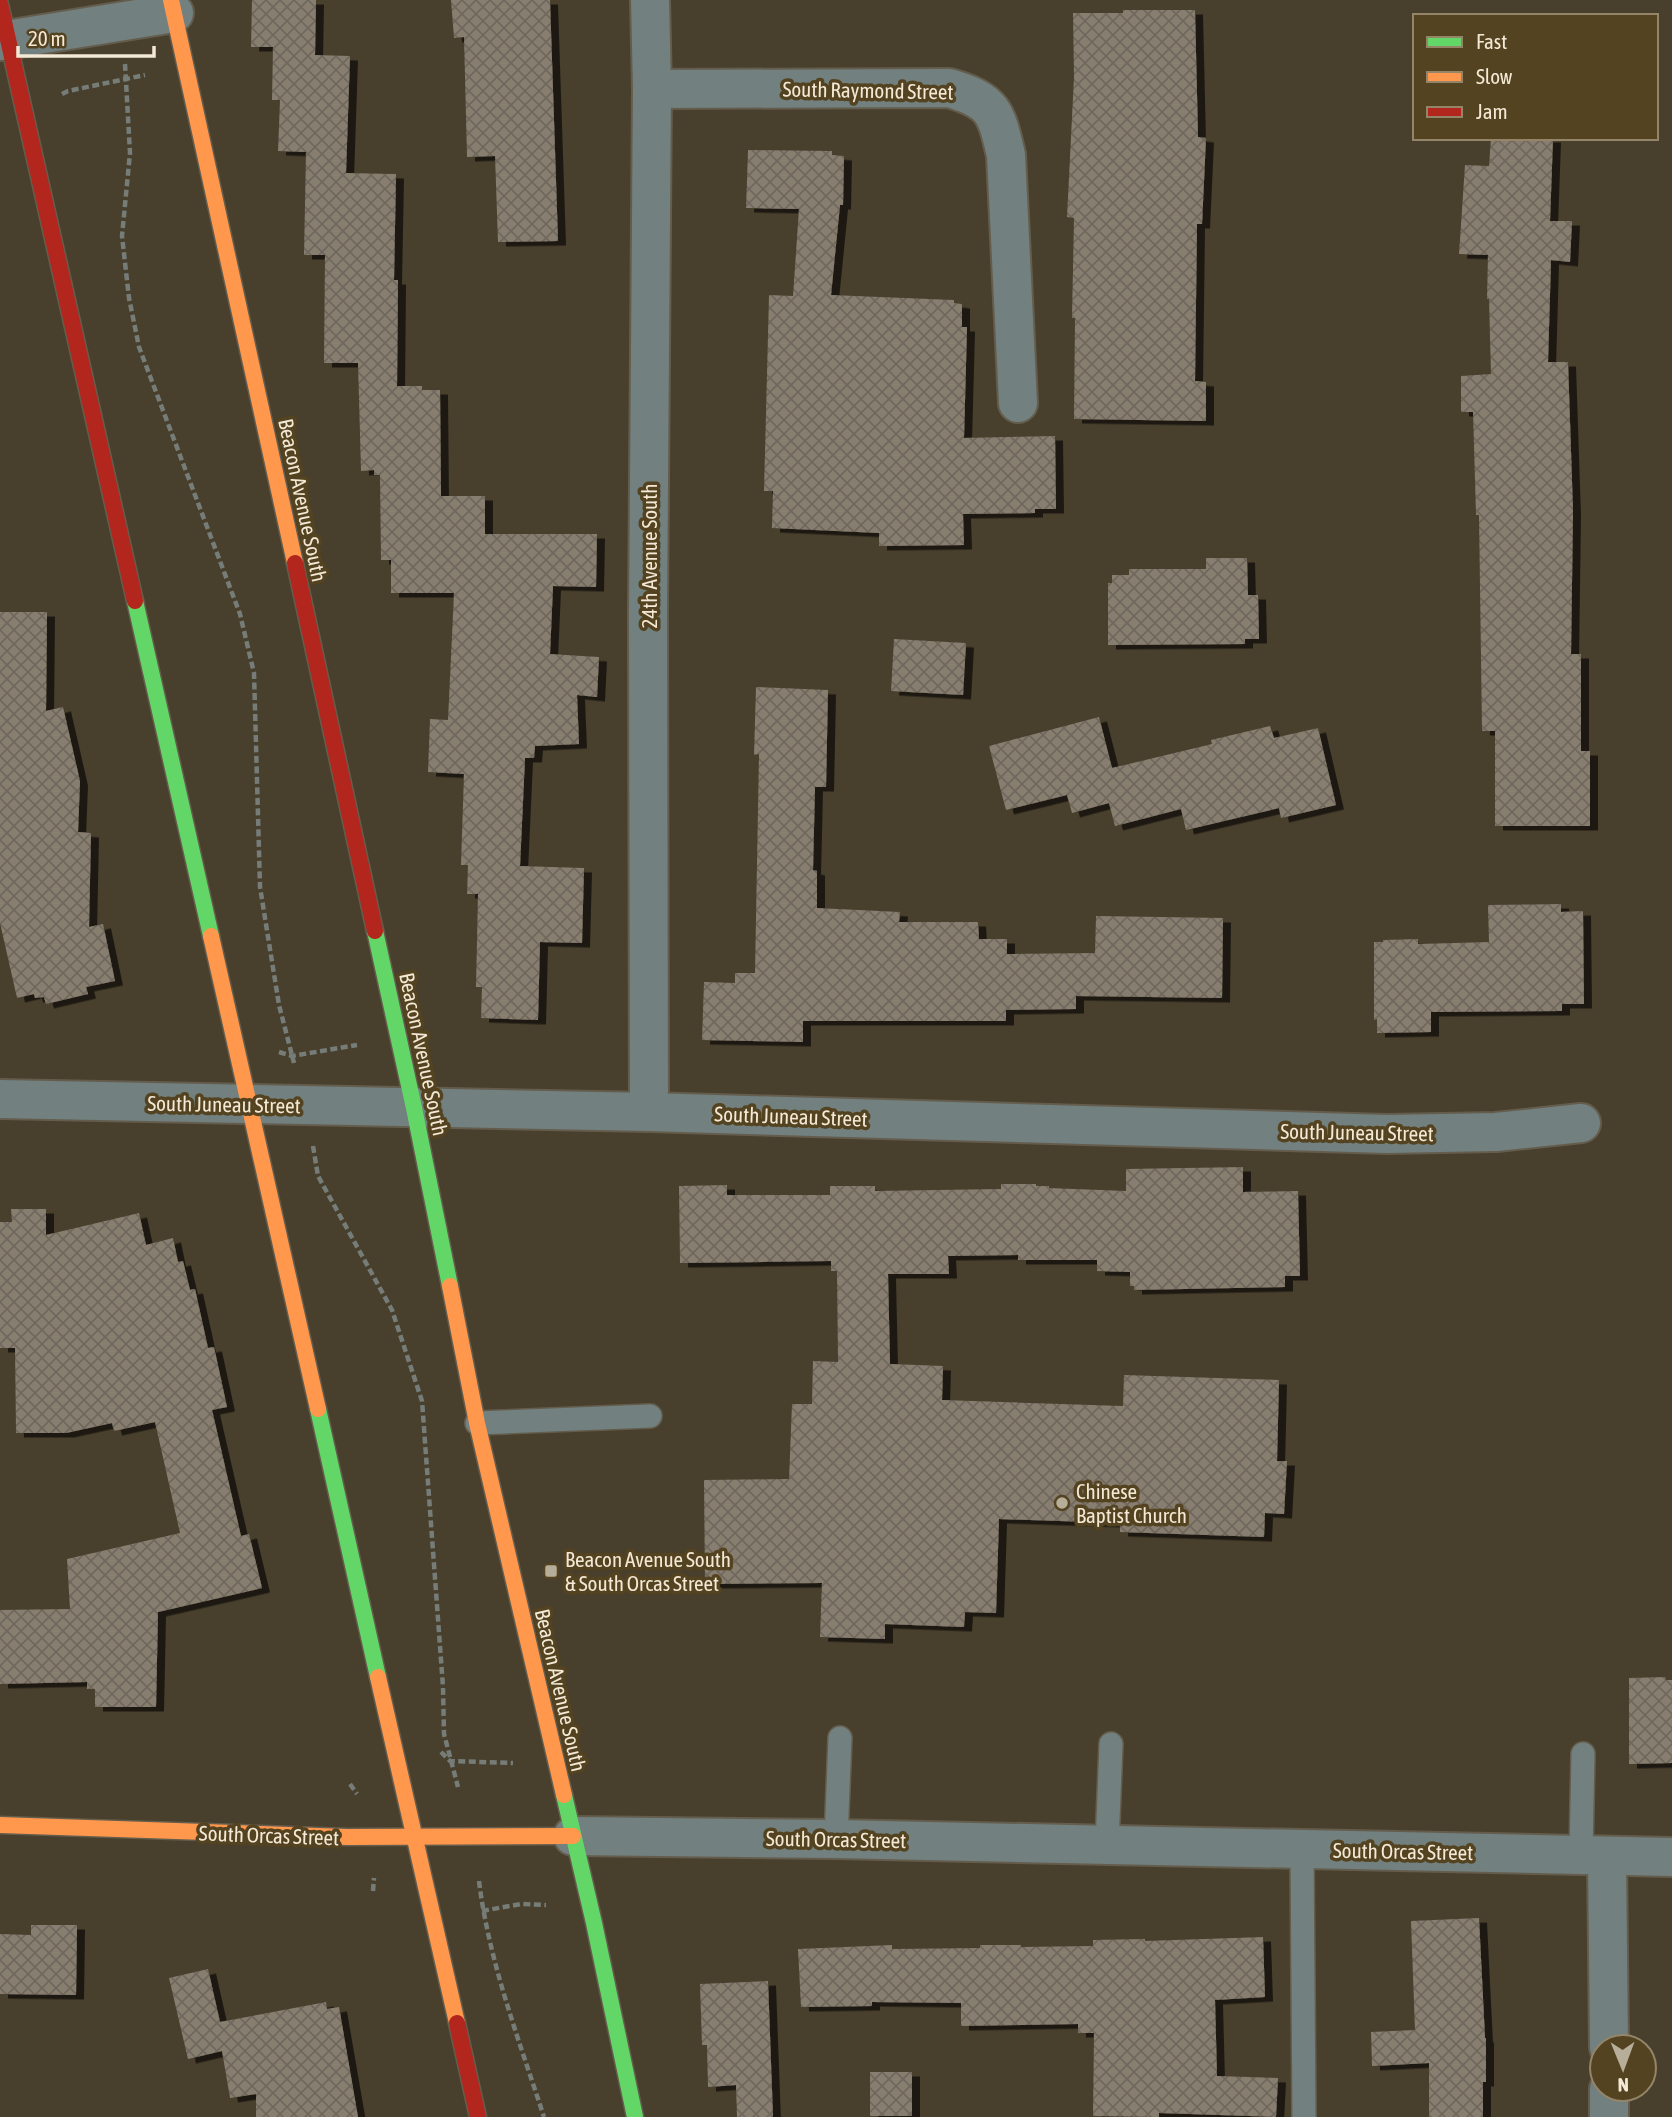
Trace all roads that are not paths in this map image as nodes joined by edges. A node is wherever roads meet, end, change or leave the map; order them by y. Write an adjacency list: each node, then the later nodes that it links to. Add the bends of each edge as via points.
1 (650, 0): 5 (street, 24th Avenue South)
2 (0, 4): 4 (main road)
3 (173, 7): 4 (street); 9 (main road, Beacon Avenue South)
4 (4, 41): 8 (main road)
5 (652, 89): 6 (street, South Raymond Street, via 949,88 989,106 1006,155); 10 (street, 24th Avenue South)
6 (1018, 403)
7 (0, 1099): 8 (street, South Juneau Street)
8 (247, 1104): 9 (street, South Juneau Street); 19 (main road)
9 (414, 1108): 10 (street, South Juneau Street); 13 (main road, Beacon Avenue South)
10 (649, 1112): 11 (street, South Juneau Street, via 1387,1135)
11 (1581, 1124)
12 (650, 1416): 13 (lane)
13 (477, 1423): 18 (main road, Beacon Avenue South)
14 (840, 1738): 20 (lane)
15 (1111, 1744): 21 (lane)
16 (1583, 1754): 23 (lane)
17 (0, 1825): 19 (main road, South Orcas Street)
18 (573, 1836): 19 (main road, South Orcas Street); 20 (street, South Orcas Street); 27 (main road, Beacon Avenue South)
19 (415, 1837): 26 (main road)
20 (836, 1839): 21 (street, South Orcas Street)
21 (1107, 1845): 22 (street, South Orcas Street)
22 (1302, 1849): 23 (street, South Orcas Street); 28 (lane)
23 (1594, 1855): 24 (street, South Orcas Street); 25 (street)
24 (1672, 1857)
25 (1608, 2033)
26 (478, 2117)
27 (635, 2117)
28 (1304, 2117)

